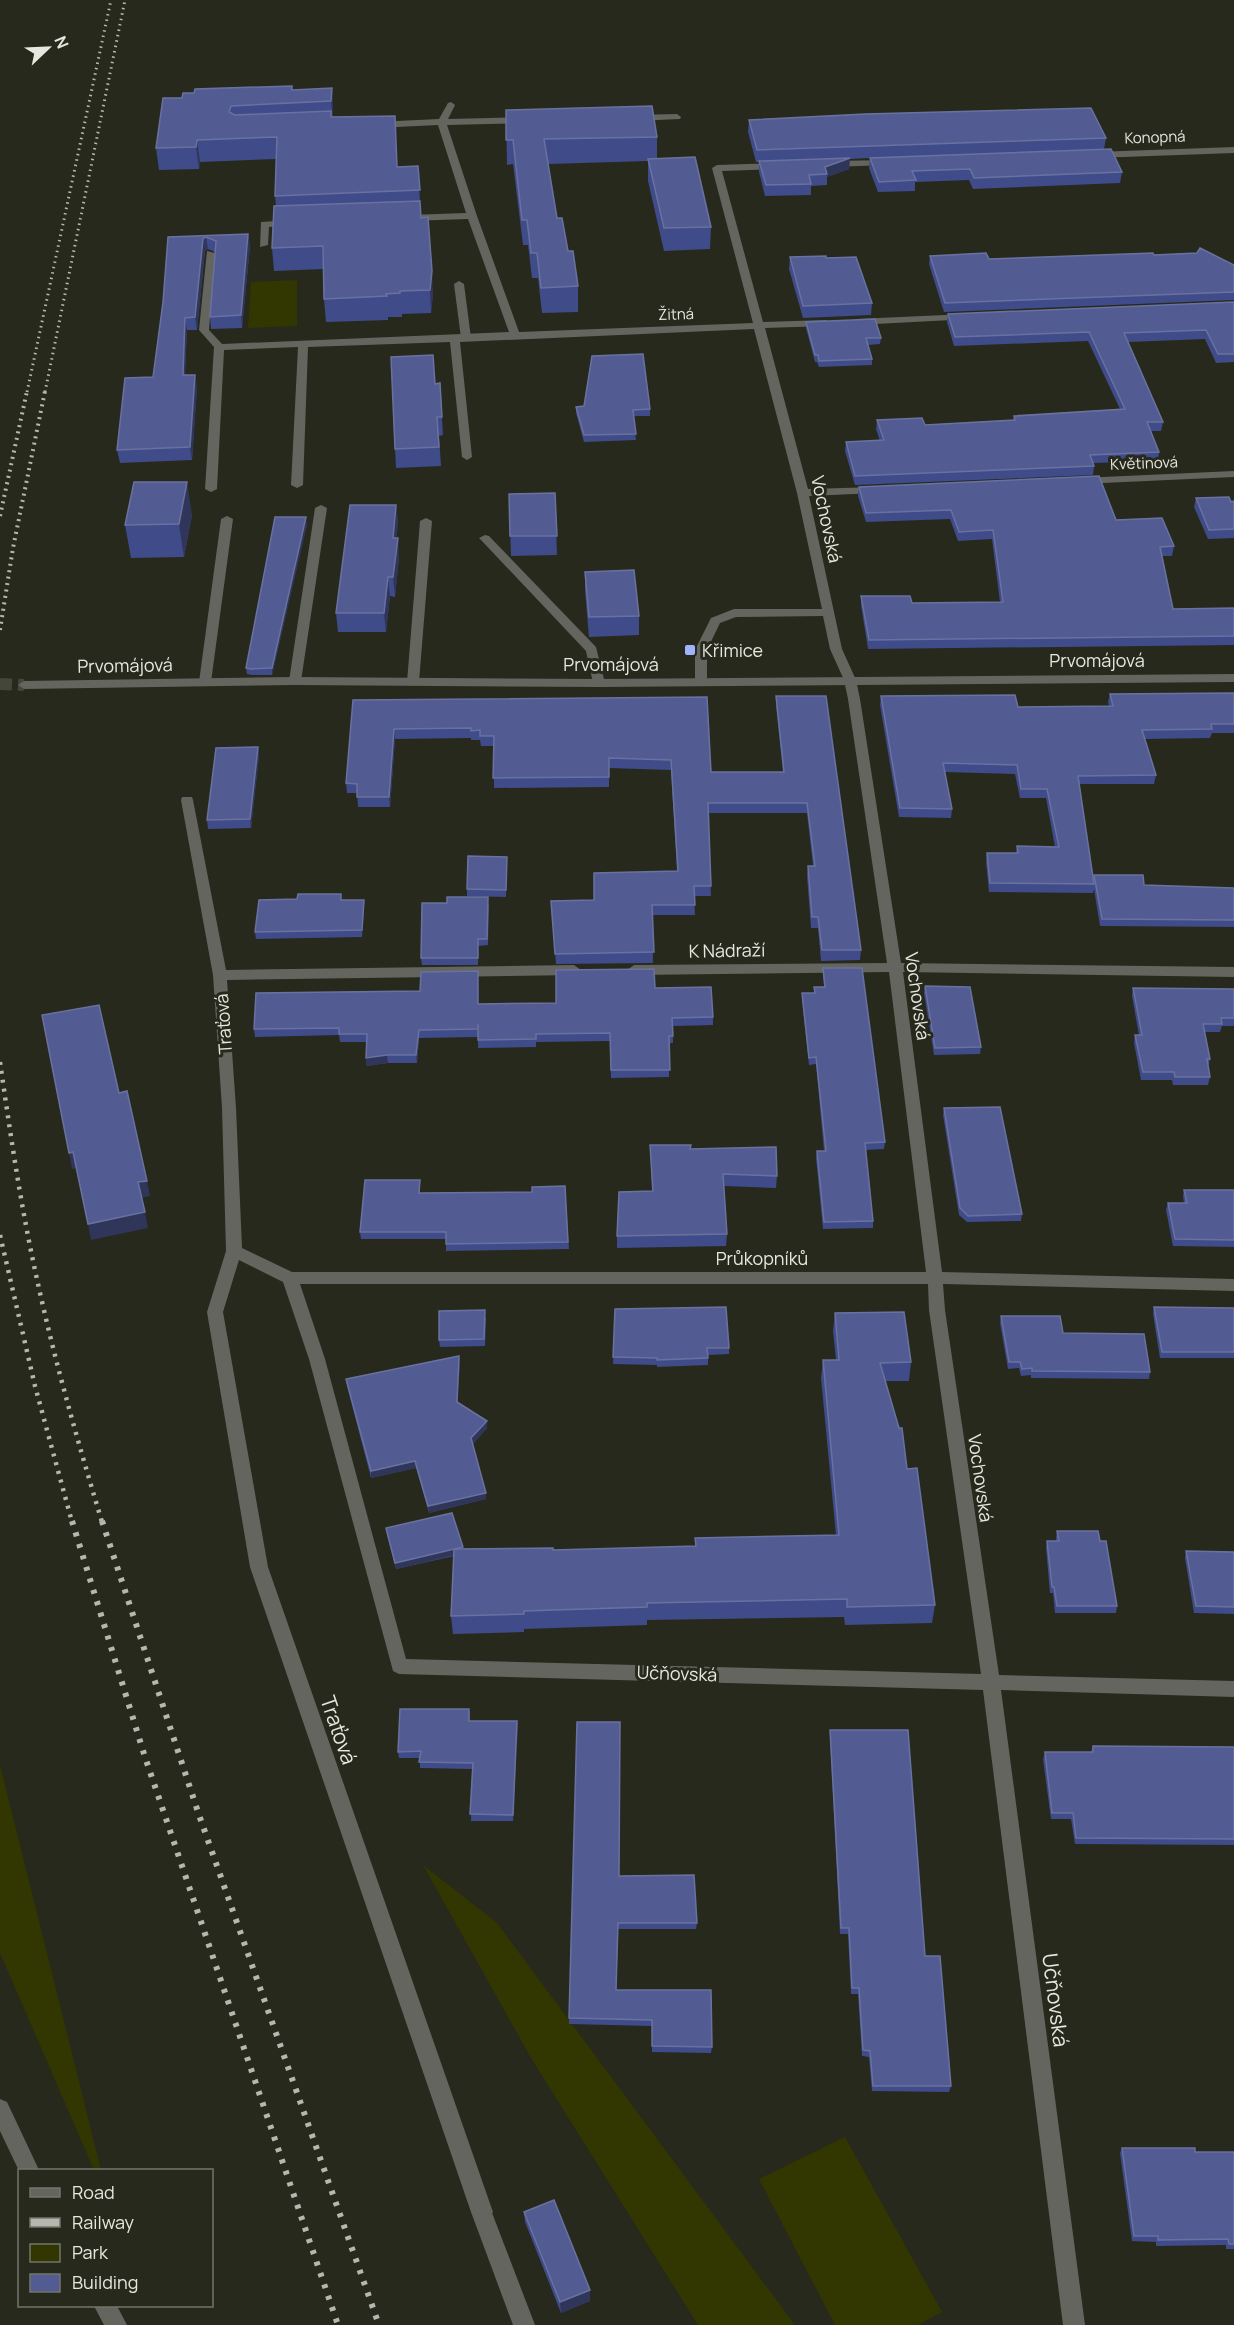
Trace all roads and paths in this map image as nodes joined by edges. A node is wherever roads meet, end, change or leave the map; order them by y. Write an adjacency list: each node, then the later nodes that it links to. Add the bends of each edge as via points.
1 (451, 105): 5 (street)
2 (677, 117): 3 (street)
3 (630, 118)
4 (536, 120): 5 (street)
5 (442, 122): 6 (street); 12 (street)
6 (362, 126)
7 (1234, 150): 8 (street, Konopná)
8 (1078, 155)
9 (899, 161): 10 (street)
10 (816, 164)
11 (792, 165): 21 (street, Vochovská, via 717,168)
12 (472, 216): 13 (street); 22 (street)
13 (393, 219)
14 (299, 222): 15 (street, via 264,224)
15 (263, 245)
16 (210, 253): 25 (street, via 204,330)
17 (459, 284): 23 (street)
18 (978, 316): 20 (street)
19 (838, 322): 21 (street, Žitná)
20 (850, 322)
21 (758, 326): 22 (street, Žitná); 32 (street, Vochovská)
22 (515, 335): 23 (street, Žitná)
23 (461, 339): 24 (street, Žitná); 26 (street)
24 (303, 345): 25 (street, Žitná); 29 (street)
25 (219, 346): 30 (street)
26 (467, 457)
27 (1234, 474): 28 (street, Květinová)
28 (1067, 481)
29 (297, 485)
30 (212, 489)
31 (888, 489): 32 (street)
32 (803, 493): 37 (street, Vochovská)
33 (321, 508): 40 (street)
34 (227, 519): 42 (street)
35 (426, 521): 43 (street)
36 (485, 538): 44 (street, via 591,650)
37 (827, 612): 39 (street, Vochovská, via 836,649); 41 (street, via 734,613 715,621 701,650)
38 (1234, 678): 39 (street, Prvomájová)
39 (850, 680): 41 (street, Prvomájová); 47 (street, Vochovská)
40 (295, 681): 42 (street, Prvomájová); 43 (street, Prvomájová)
41 (701, 681): 44 (street, Prvomájová)
42 (205, 682): 45 (street, Prvomájová)
43 (413, 682): 44 (street, Prvomájová)
44 (599, 682)
45 (24, 685)
46 (187, 800): 51 (street, Traťová)
47 (895, 967): 49 (street, K Nádraží); 50 (street, K Nádraží); 54 (street, Vochovská)
48 (592, 970): 51 (street)
49 (616, 970)
50 (1234, 972)
51 (220, 975): 52 (street, Traťová)
52 (234, 1251): 53 (street); 62 (street, Traťová, via 215,1312 259,1567)
53 (290, 1278): 54 (street, Průkopníků); 56 (street, Učňovská, via 317,1359 399,1666)
54 (935, 1278): 55 (street, Průkopníků); 56 (street, Vochovská)
55 (1234, 1285)
56 (990, 1682): 57 (street, Učňovská); 63 (street, Učňovská)
57 (1234, 1689)
58 (0, 2109): 59 (street)
59 (29, 2169)
60 (106, 2307): 61 (street)
61 (116, 2325)
62 (524, 2325)
63 (1074, 2325)

